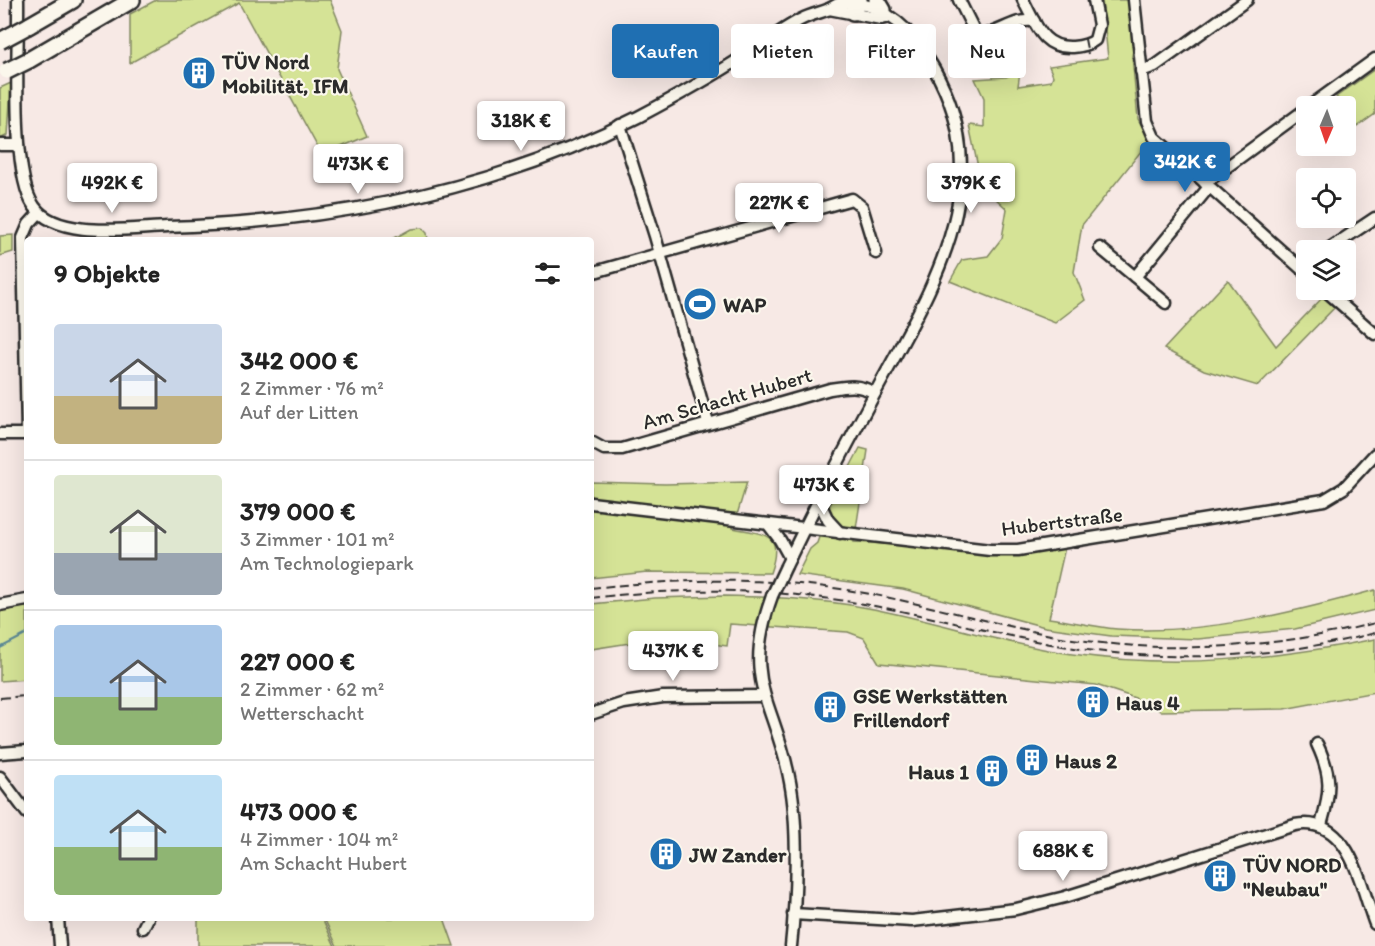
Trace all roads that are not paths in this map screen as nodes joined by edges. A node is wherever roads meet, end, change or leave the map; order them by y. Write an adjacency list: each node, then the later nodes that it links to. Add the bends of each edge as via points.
1 (18, 0): 22 (street)
2 (73, 0): 14 (highway, bridge)
3 (132, 0): 17 (highway, bridge)
4 (959, 0): 12 (street)
5 (1094, 0): 11 (street, via 1099,31 1090,44 1050,44)
6 (1134, 0): 16 (street)
7 (1246, 0): 16 (street, via 1155,66)
8 (853, 4): 10 (street); 20 (street, via 798,21 731,64)
9 (1024, 4): 11 (street)
10 (883, 9): 37 (street, via 923,50 948,101 960,180 956,219 936,279)
11 (1034, 21): 13 (street)
12 (972, 24)
13 (1010, 24)
14 (0, 41)
15 (1375, 59): 18 (street)
16 (1141, 71): 23 (street, via 1154,137)
17 (4, 73)
18 (1324, 96)
19 (1296, 117): 23 (street)
20 (620, 125): 24 (street, via 477,182 327,214 201,226 93,229 67,226); 28 (street)
21 (0, 145): 22 (street)
22 (19, 145): 24 (street, via 22,181)
23 (1207, 185): 30 (street); 32 (street)
24 (39, 213): 33 (street, via 23,238)
25 (1375, 218): 26 (street)
26 (1342, 240)
27 (1100, 248): 32 (street)
28 (660, 253): 29 (street, via 852,199 862,207); 31 (street); 38 (street)
29 (876, 253)
30 (1296, 261)
31 (594, 272)
32 (1135, 277): 35 (street)
33 (24, 292)
34 (1337, 300): 36 (street)
35 (1166, 303)
36 (1375, 333)
37 (875, 393): 38 (street, Am Schacht Hubert, via 851,385); 43 (street)
38 (708, 423): 41 (street, Am Schacht Hubert, via 622,449 604,449)
39 (24, 433): 40 (street)
40 (0, 434)
41 (594, 444)
42 (1375, 454): 47 (street, Hubertstraße, via 1344,488 1324,500 1018,550)
43 (818, 499): 46 (street); 47 (street, via 828,520)
44 (594, 503): 45 (street, Hubertstraße)
45 (768, 524): 46 (street, Hubertstraße); 48 (street, via 780,540)
46 (804, 528): 47 (street, Hubertstraße); 48 (street)
47 (840, 532)
48 (788, 562): 51 (street, bridge, via 763,623 758,659)
49 (24, 601): 50 (street)
50 (0, 605)
51 (763, 696): 52 (street, via 663,697 628,702); 59 (street, via 785,760 793,799)
52 (594, 713)
53 (1317, 744): 58 (street, via 1326,764 1330,792)
54 (24, 751): 55 (street)
55 (0, 753)
56 (0, 777): 57 (street)
57 (24, 809)
58 (1321, 825): 59 (street, via 1295,825 1065,897 993,913 896,921); 61 (street, via 1336,834 1346,848)
59 (793, 914): 63 (street)
60 (58, 921): 62 (street)
61 (1375, 924)
62 (60, 946)
63 (791, 946)

